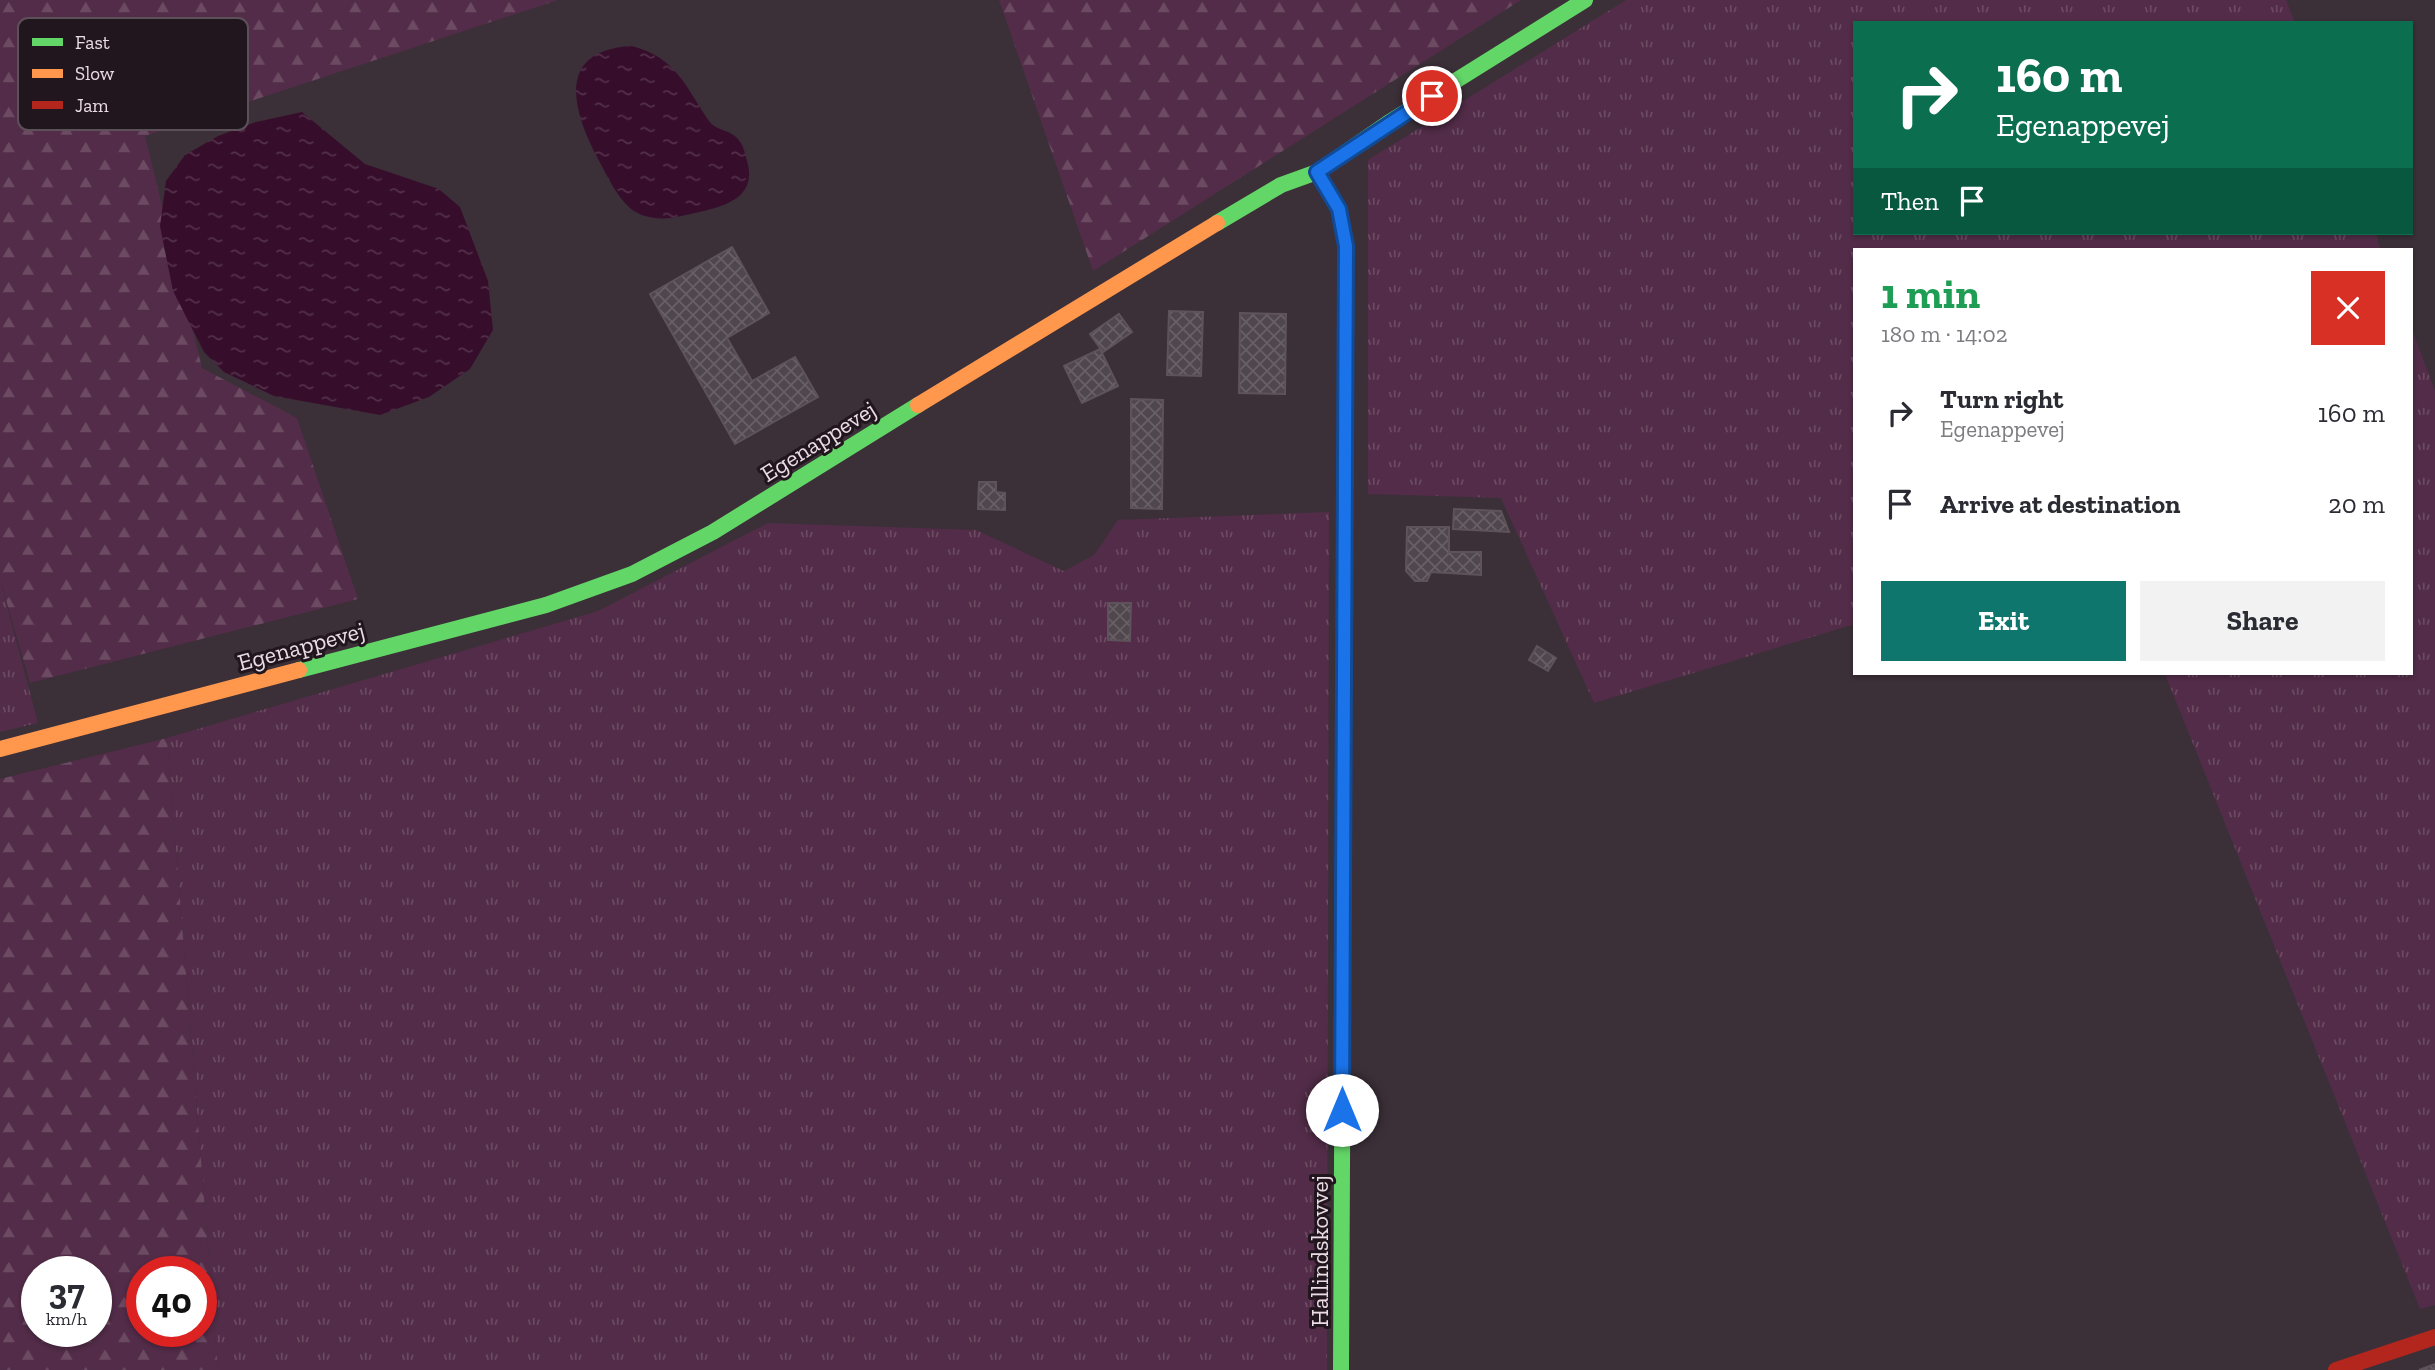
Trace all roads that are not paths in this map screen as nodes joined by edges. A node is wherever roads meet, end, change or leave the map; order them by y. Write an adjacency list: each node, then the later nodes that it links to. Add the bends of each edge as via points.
1 (1585, 0): 2 (street, Egenappevej)
2 (1317, 172): 3 (street, Egenappevej, via 1281,185 713,532 632,575 546,605); 5 (street, Hallindskovvej, via 1339,209 1346,246)
3 (0, 749)
4 (2435, 1337): 6 (street)
5 (1341, 1370)
6 (2336, 1370)

